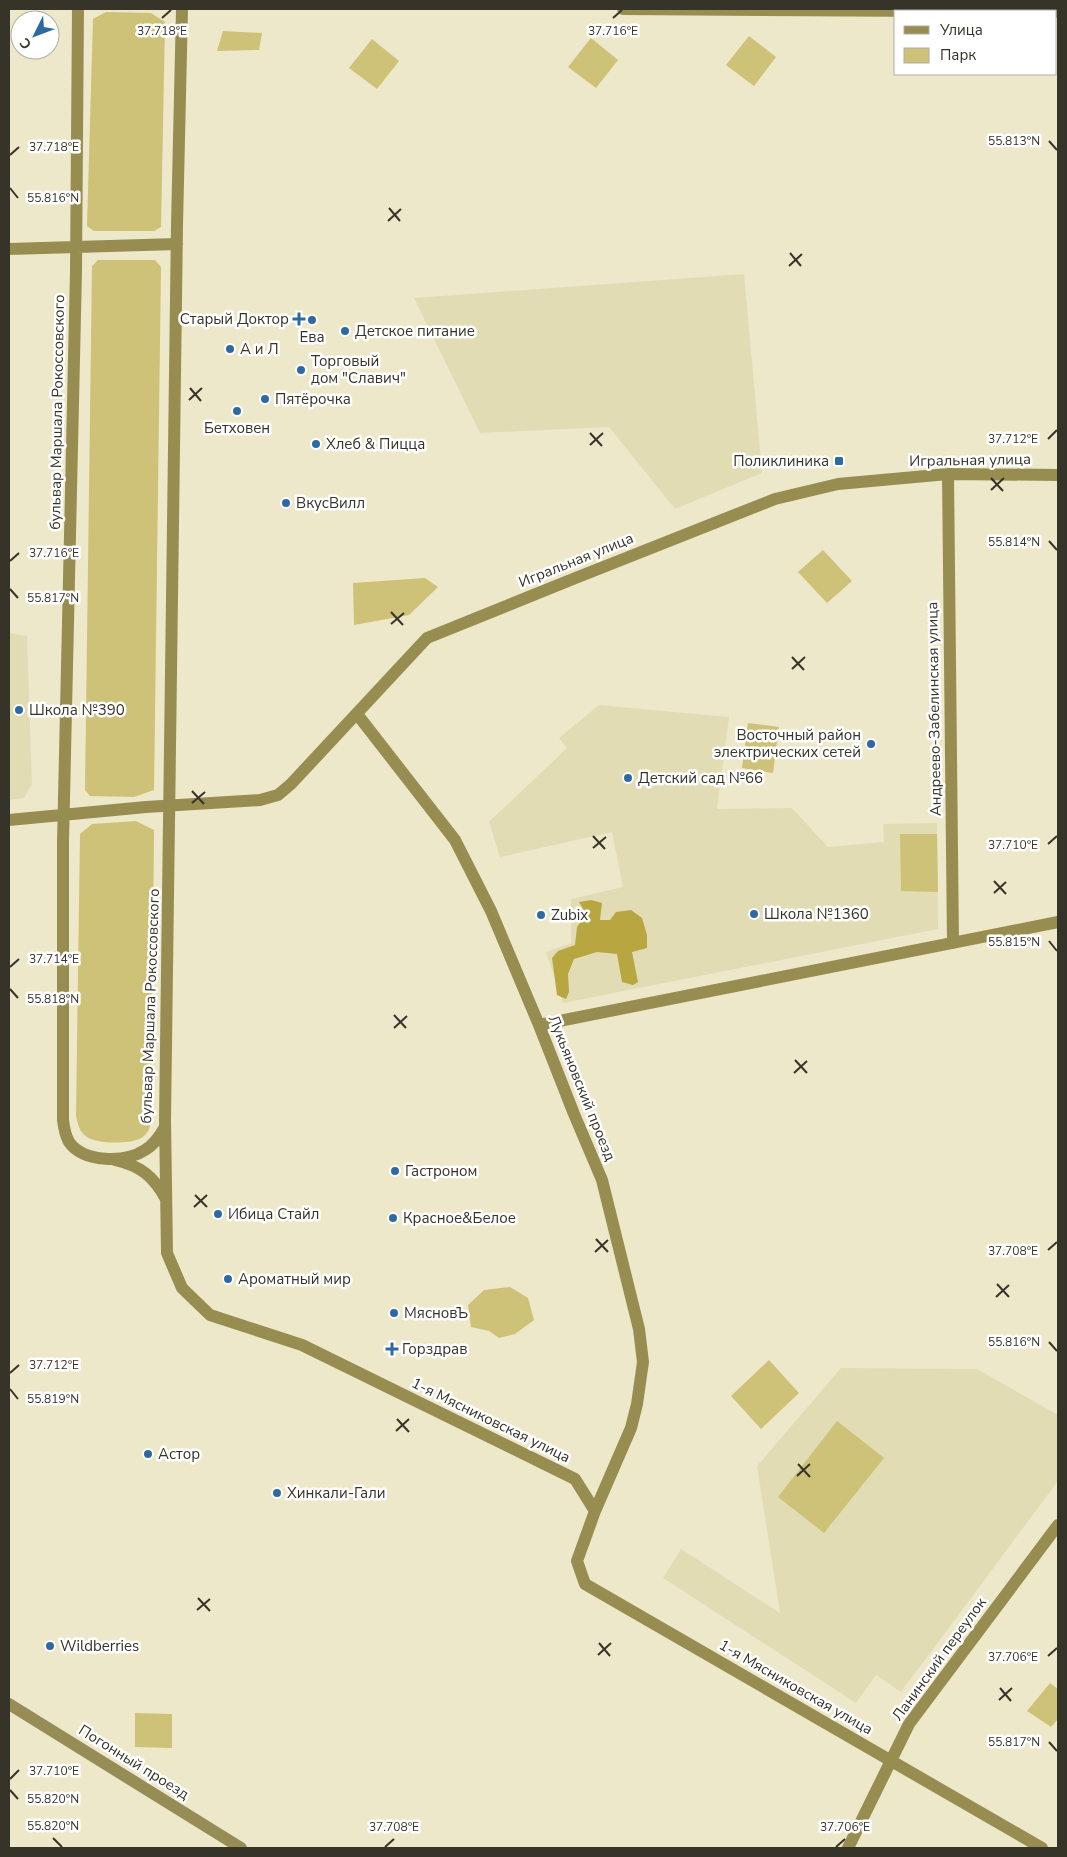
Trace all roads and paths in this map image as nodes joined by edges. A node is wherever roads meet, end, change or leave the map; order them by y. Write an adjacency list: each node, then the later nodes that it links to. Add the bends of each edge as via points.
1 (78, 9): 6 (street, бульвар Маршала Рокоссовского)
2 (182, 9): 5 (street, бульвар Маршала Рокоссовского)
3 (623, 9): 4 (street)
4 (894, 11)
5 (177, 244): 6 (street); 11 (street, бульвар Маршала Рокоссовского)
6 (76, 248): 7 (street); 12 (street, бульвар Маршала Рокоссовского)
7 (9, 249)
8 (948, 474): 9 (street, Игральная улица); 10 (street, Игральная улица, via 838,484 775,499 443,631 427,638); 15 (street, Андреево-Забелинская улица)
9 (1058, 475)
10 (357, 714): 11 (street, Игральная улица, via 278,795 260,800); 16 (street, Лукьяновский проезд, via 455,840 491,911)
11 (170, 806): 12 (street); 17 (street, бульвар Маршала Рокоссовского)
12 (64, 815): 13 (street); 18 (street, бульвар Маршала Рокоссовского, via 64,1133 78,1151)
13 (9, 820)
14 (1058, 922): 15 (street)
15 (953, 943): 16 (street)
16 (539, 1025): 20 (street, Лукьяновский проезд, via 602,1180 643,1362 632,1428)
17 (165, 1127): 18 (street, бульвар Маршала Рокоссовского, via 143,1152); 19 (street, 1-я Мясниковская улица)
18 (114, 1160): 19 (street, via 145,1173 157,1183)
19 (167, 1202): 20 (street, 1-я Мясниковская улица, via 167,1253 182,1288 210,1315 302,1346 575,1479)
20 (595, 1511): 23 (street, 1-я Мясниковская улица, via 577,1561 585,1584)
21 (1058, 1525): 23 (street, Ланинский переулок, via 909,1724)
22 (9, 1704): 24 (street, Погонный проезд)
23 (891, 1762): 25 (street, Ланинский переулок); 26 (street, 1-я Мясниковская улица)
24 (241, 1848)
25 (848, 1848)
26 (1042, 1848)

